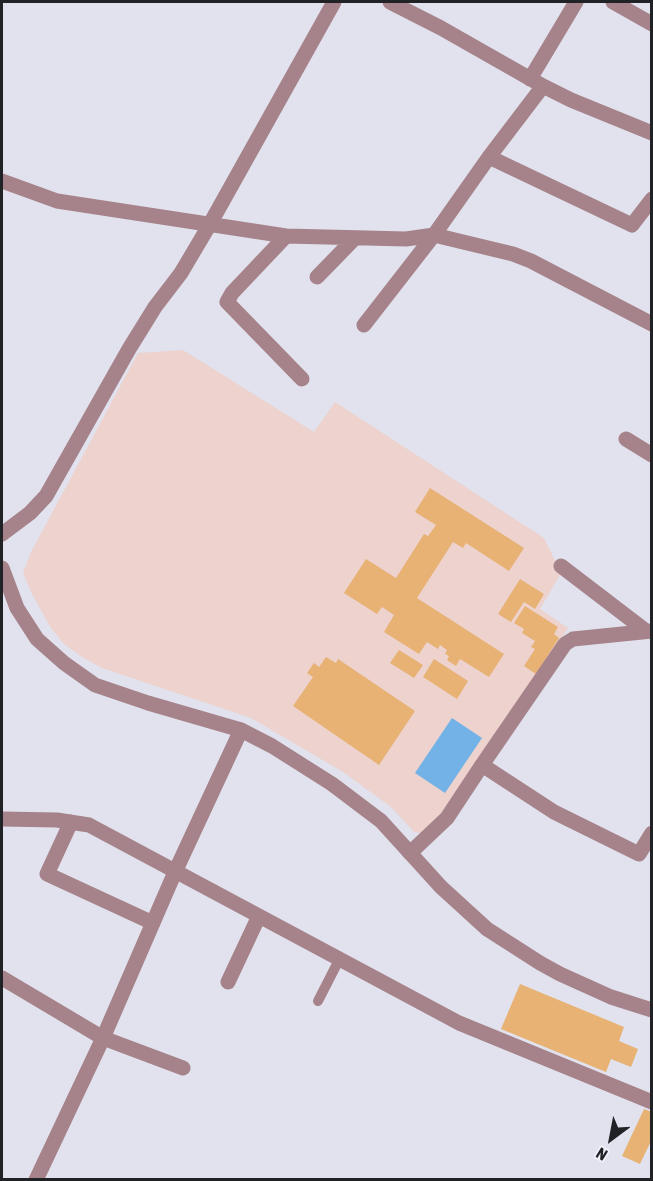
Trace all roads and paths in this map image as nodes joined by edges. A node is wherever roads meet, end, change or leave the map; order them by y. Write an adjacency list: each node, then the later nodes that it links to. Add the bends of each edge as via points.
1 (334, 2): 11 (street)
2 (390, 2): 6 (street)
3 (576, 2): 6 (street)
4 (613, 2): 5 (street)
5 (651, 24)
6 (536, 83): 7 (street); 8 (street)
7 (651, 133)
8 (489, 157): 10 (street, via 632,225); 12 (street)
9 (2, 181): 11 (street, via 57,201)
10 (651, 199)
11 (210, 224): 13 (street); 21 (street, via 129,349 46,496)
12 (434, 235): 14 (street); 16 (street, via 531,261); 17 (street)
13 (286, 236): 14 (street); 18 (street, via 227,302)
14 (355, 238): 15 (street)
15 (317, 277)
16 (651, 324)
17 (364, 325)
18 (302, 379)
19 (626, 439): 20 (street)
20 (651, 455)
21 (2, 534)
22 (561, 566): 24 (street)
23 (2, 568): 25 (street, via 18,608 37,639 95,685)
24 (649, 631): 26 (street, via 573,639 565,644)
25 (241, 730): 30 (street, via 339,790 381,821); 31 (street)
26 (482, 765): 29 (street, via 554,812 639,854); 30 (street, via 447,818)
27 (2, 819): 28 (street)
28 (71, 822): 31 (street, via 89,825); 33 (street, via 47,874)
29 (651, 833)
30 (410, 853): 38 (street, via 486,929 560,974)
31 (175, 872): 32 (street); 33 (street)
32 (260, 916): 34 (street); 36 (street)
33 (153, 923): 39 (street)
34 (339, 960): 37 (lane); 41 (street, via 459,1023)
35 (2, 978): 39 (street)
36 (228, 982)
37 (318, 1001)
38 (651, 1010)
39 (103, 1038): 40 (street); 42 (street)
40 (183, 1068)
41 (651, 1102)
42 (36, 1179)

